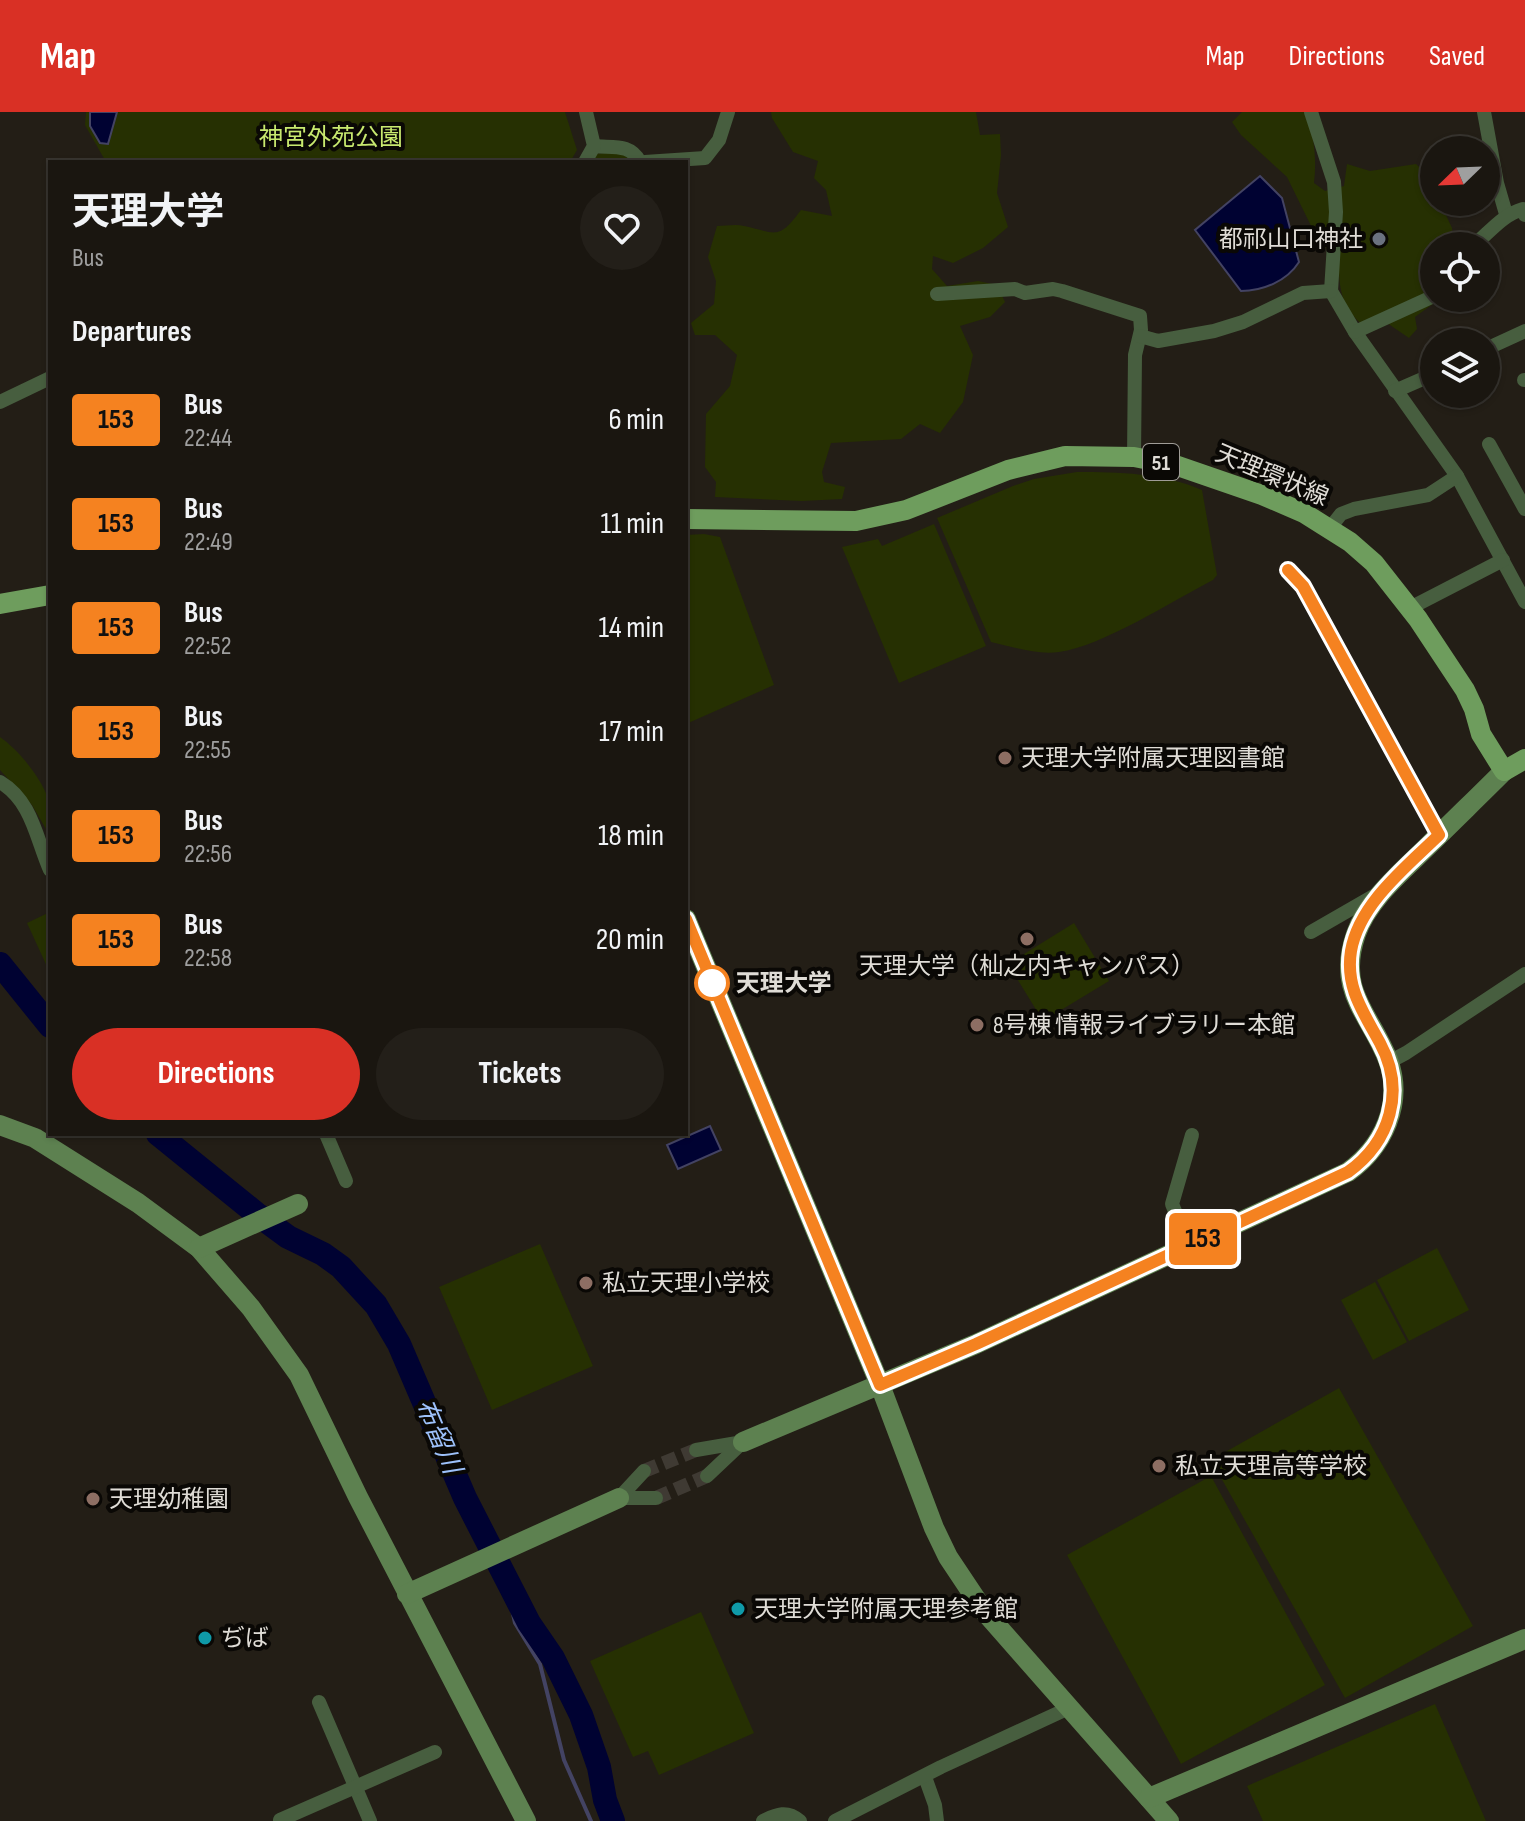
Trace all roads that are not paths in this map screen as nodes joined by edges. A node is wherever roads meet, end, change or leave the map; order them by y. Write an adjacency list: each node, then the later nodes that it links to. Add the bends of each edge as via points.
1 (586, 112): 5 (street)
2 (728, 112): 8 (street, via 719,140 705,158)
3 (1311, 112): 12 (street, via 1334,182)
4 (1484, 112): 10 (street)
5 (594, 146): 6 (street); 7 (street, via 626,148)
6 (586, 160)
7 (641, 160)
8 (674, 160)
9 (1524, 211): 10 (street)
10 (1506, 214): 11 (street)
11 (1490, 232)
12 (1331, 291): 16 (street); 17 (street, via 1303,293 1214,331 1158,341)
13 (937, 294): 17 (street, via 1053,289 1140,316)
14 (1420, 302): 16 (street)
15 (1525, 331): 18 (street)
16 (1355, 332): 21 (street)
17 (1140, 336): 24 (street, via 1135,355)
18 (1500, 343)
19 (48, 379): 22 (street)
20 (1420, 380): 21 (street)
21 (1395, 391): 25 (street)
22 (0, 402)
23 (1489, 444): 26 (street)
24 (1134, 457): 27 (main road, 天理環状線 / 51, via 1037,461 906,510 856,521); 28 (main road, 天理環状線 / 51, via 1215,478)
25 (1457, 476): 28 (street, via 1428,495 1341,514); 29 (street)
26 (1525, 509)
27 (688, 519)
28 (1330, 528): 34 (main road, 天理環状線 / 51, via 1374,563)
29 (1503, 560): 32 (street); 34 (street)
30 (1288, 570): 38 (street, via 1303,586)
31 (48, 595): 33 (main road)
32 (1525, 602)
33 (0, 604)
34 (1410, 608): 36 (main road, 天理環状線 / 51, via 1470,699 1481,734)
35 (1525, 759): 36 (main road)
36 (1504, 771): 38 (street)
37 (0, 782): 39 (street, via 26,808)
38 (1439, 835): 40 (street)
39 (48, 865)
40 (1388, 887): 42 (street); 44 (street, via 1357,932 1351,980 1356,1001)
41 (688, 924): 52 (street)
42 (1311, 932)
43 (1525, 974): 44 (street)
44 (1389, 1062): 50 (street, via 1390,1117 1364,1160)
45 (0, 1125): 51 (street, via 35,1138)
46 (1192, 1135): 50 (street, via 1172,1204)
47 (327, 1136): 48 (street)
48 (346, 1181)
49 (298, 1204): 51 (street)
50 (1189, 1245): 52 (street)
51 (199, 1248): 59 (street, via 299,1375)
52 (880, 1385): 53 (street); 62 (street, via 953,1566 984,1611)
53 (743, 1442): 54 (street); 56 (street)
54 (696, 1450)
55 (644, 1471): 57 (street)
56 (707, 1476)
57 (619, 1498): 58 (street); 59 (street)
58 (656, 1498)
59 (407, 1594): 69 (street)
60 (1525, 1639): 66 (street)
61 (319, 1702): 65 (street)
62 (1069, 1708): 64 (street); 66 (street)
63 (435, 1752): 65 (street)
64 (925, 1777): 72 (street); 73 (street)
65 (356, 1788): 67 (street); 68 (street)
66 (1149, 1798): 74 (street)
67 (280, 1820)
68 (370, 1821)
69 (526, 1821)
70 (763, 1821): 71 (street, via 791,1814)
71 (800, 1821)
72 (835, 1821)
73 (937, 1821)
74 (1169, 1821)

